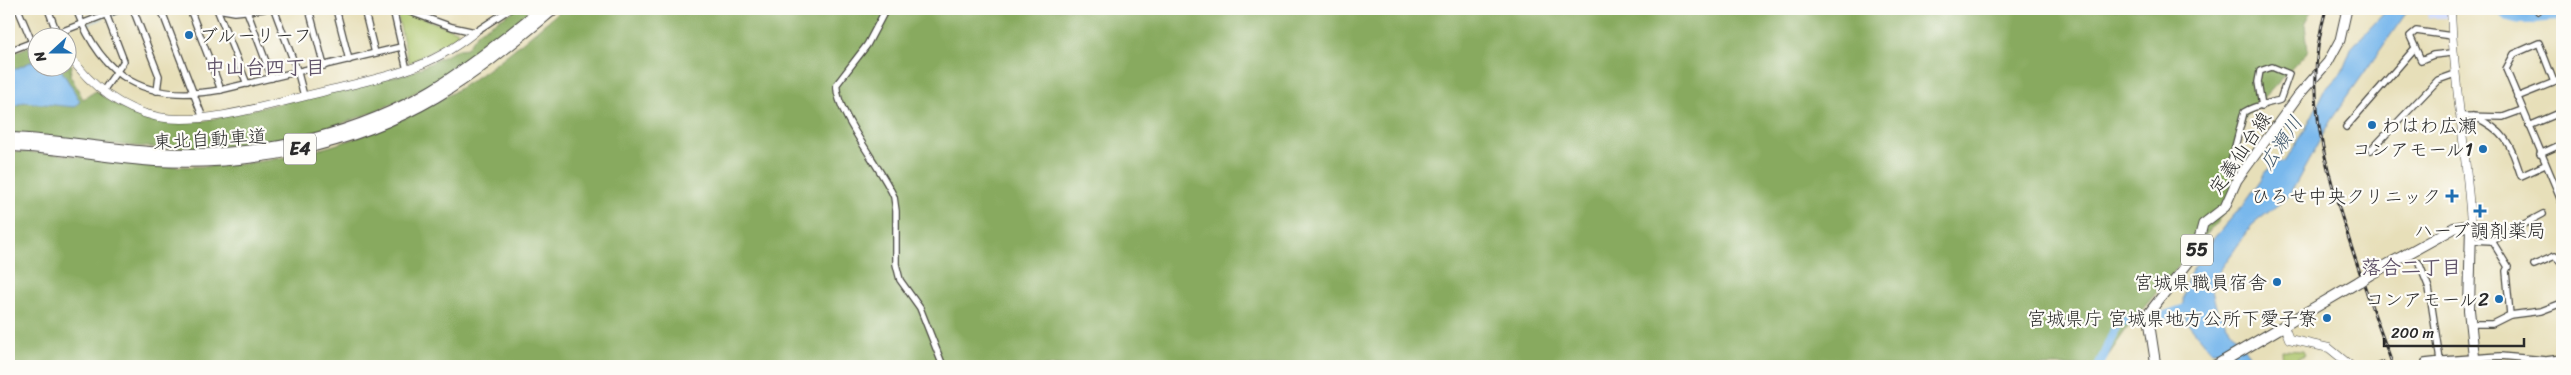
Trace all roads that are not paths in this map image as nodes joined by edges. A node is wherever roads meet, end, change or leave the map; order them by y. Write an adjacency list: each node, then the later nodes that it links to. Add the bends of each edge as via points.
1 (18, 9): 27 (street)
2 (48, 9): 25 (street)
3 (76, 9): 24 (street)
4 (120, 9): 23 (street)
5 (133, 9): 49 (street, via 159,76)
6 (161, 9): 50 (street)
7 (190, 9): 47 (street)
8 (218, 9): 22 (street); 46 (street)
9 (264, 9): 22 (street)
10 (274, 9): 41 (street)
11 (309, 9): 37 (street)
12 (336, 9): 36 (street)
13 (364, 9): 34 (street)
14 (394, 9): 31 (street)
15 (402, 9): 28 (street)
16 (510, 9): 28 (street)
17 (541, 9): 61 (highway, 東北自動車道 / E4, via 430,91 362,122 294,143 241,151 186,154)
18 (554, 9): 63 (highway, 東北自動車道 / E4, via 487,62 434,98 363,130 315,146 240,159 183,162)
19 (886, 9): 84 (street, via 867,45 837,84 836,91 845,113 894,197 896,264 900,280 920,308)
20 (2347, 9): 67 (main road, 定義仙台線 / 55, via 2340,40 2328,62 2298,96)
21 (2451, 9): 29 (street)
22 (247, 11): 43 (street)
23 (106, 14): 24 (street); 40 (street, via 124,61)
24 (82, 24): 26 (street); 40 (street, via 98,53)
25 (55, 28)
26 (73, 28)
27 (28, 29)
28 (475, 32): 39 (street, via 443,54)
29 (2452, 36): 32 (street, via 2416,31 2410,36); 35 (street)
30 (28, 43): 33 (street)
31 (401, 47): 34 (street); 39 (street)
32 (2415, 48): 35 (street, via 2421,60); 60 (street)
33 (9, 51)
34 (375, 53): 36 (street)
35 (2452, 53): 42 (street)
36 (349, 60): 37 (street)
37 (324, 66): 41 (street)
38 (78, 68): 48 (street)
39 (407, 70): 51 (street)
40 (118, 72): 48 (street); 49 (street)
41 (298, 73): 43 (street); 51 (street)
42 (2455, 74): 56 (street); 64 (street, via 2438,80)
43 (272, 78): 46 (street)
44 (2562, 79): 45 (street)
45 (2554, 82): 52 (street); 52 (street, via 2540,43 2522,50 2514,54 2506,69)
46 (247, 84): 47 (street)
47 (221, 90): 50 (street)
48 (103, 91): 58 (street, via 124,105 159,117)
49 (157, 92): 50 (street)
50 (194, 95): 58 (street)
51 (304, 96): 58 (street)
52 (2518, 98): 54 (street)
53 (2262, 106): 53 (street, via 2280,100 2289,74 2272,67 2260,71 2258,82); 67 (street, via 2255,105 2244,112 2229,170)
54 (2522, 110): 57 (street, via 2504,117); 59 (street)
55 (2562, 112): 59 (street)
56 (2462, 116): 57 (street); 70 (street)
57 (2474, 116): 66 (street, via 2492,125 2510,145 2521,176)
58 (203, 118)
59 (2529, 126): 65 (street)
60 (2346, 127)
61 (9, 138)
62 (2562, 144): 65 (street)
63 (9, 146)
64 (2371, 150)
65 (2540, 154): 66 (street)
66 (2544, 165): 68 (street)
67 (2237, 180): 85 (main road, 定義仙台線 / 55, via 2225,207 2203,224 2195,254 2148,314)
68 (2562, 202)
69 (2543, 214): 72 (street)
70 (2471, 225): 71 (highway); 79 (highway, via 2454,228)
71 (2470, 240): 72 (street); 78 (highway)
72 (2492, 241): 77 (street, via 2508,267)
73 (2419, 263): 82 (street, via 2429,288)
74 (2562, 264): 75 (street, via 2555,256)
75 (2534, 266)
76 (2562, 303): 77 (street, via 2541,311)
77 (2510, 315): 78 (street, via 2492,324)
78 (2470, 324): 83 (highway)
79 (2284, 326): 86 (highway); 87 (street, via 2286,335 2293,342 2320,346 2339,354)
80 (2561, 358): 83 (street, via 2500,356); 88 (street)
81 (2425, 362): 82 (street)
82 (2443, 362): 83 (street)
83 (2474, 362)
84 (943, 366)
85 (2156, 366)
86 (2215, 366)
87 (2351, 366)
88 (2561, 366)

